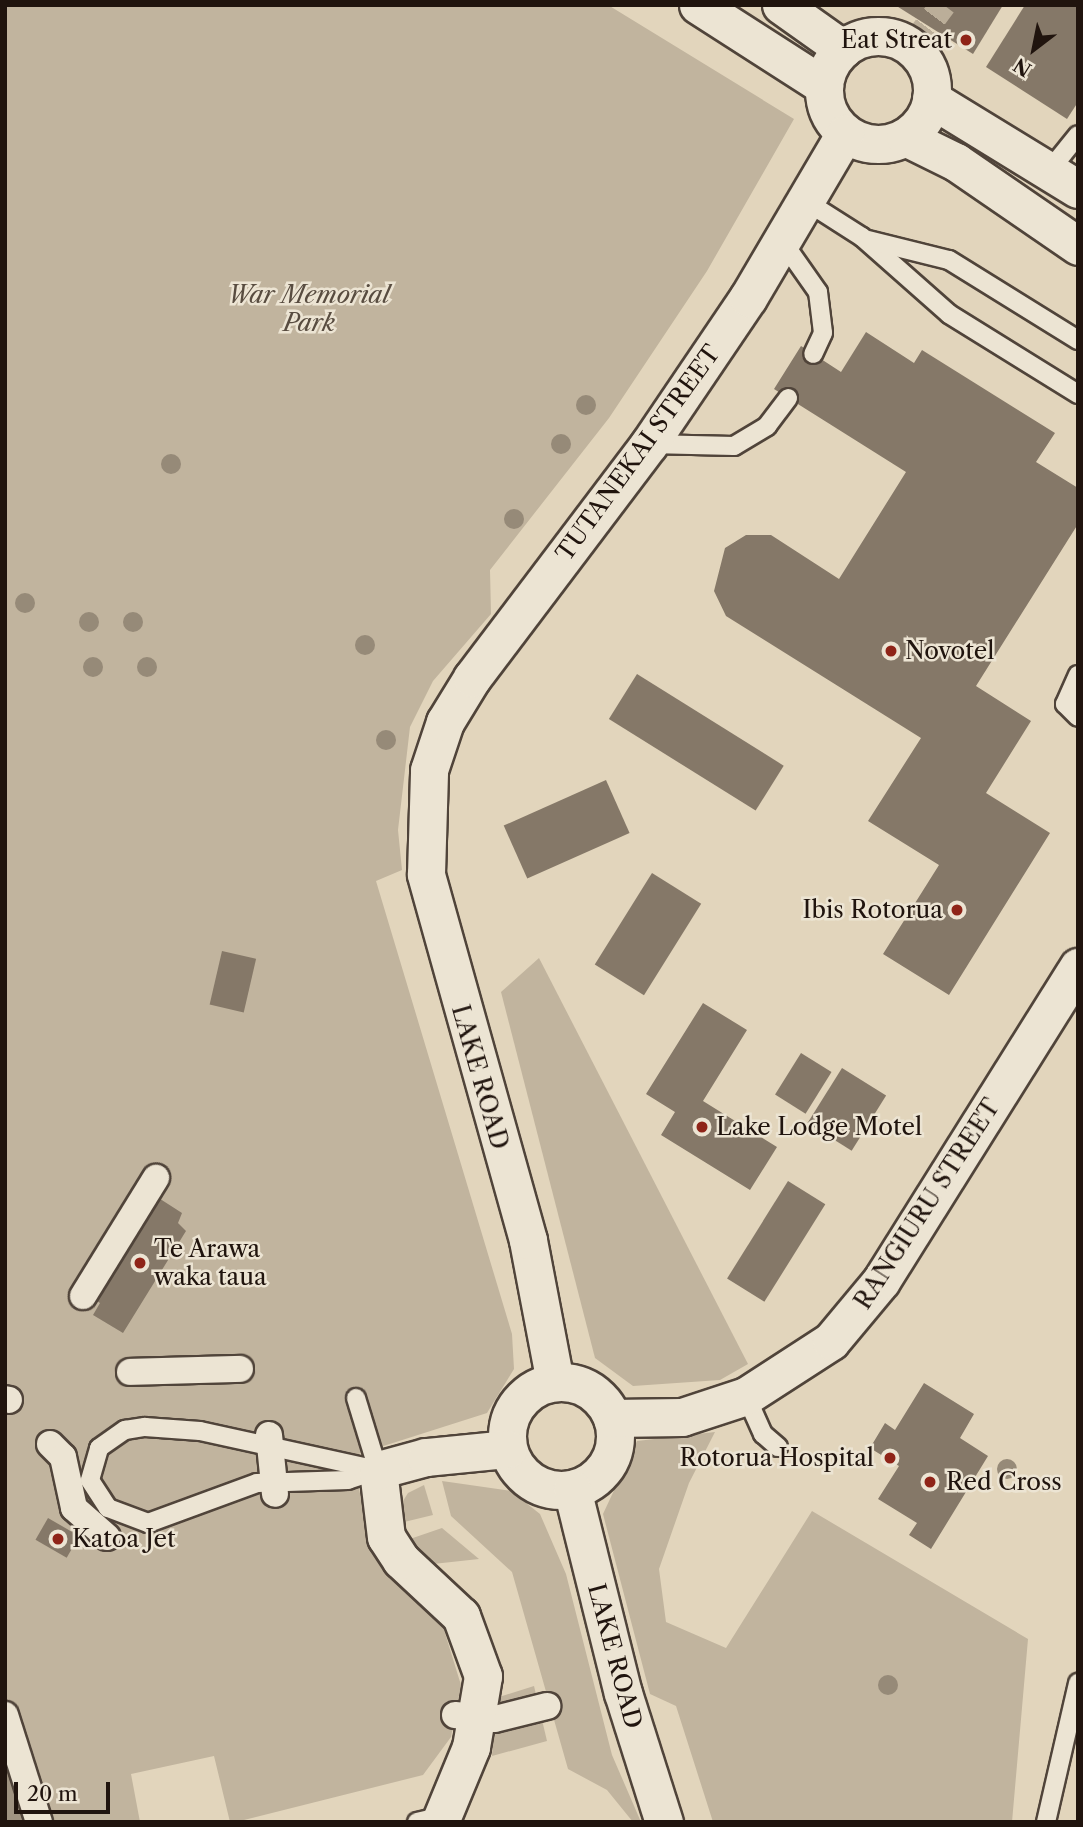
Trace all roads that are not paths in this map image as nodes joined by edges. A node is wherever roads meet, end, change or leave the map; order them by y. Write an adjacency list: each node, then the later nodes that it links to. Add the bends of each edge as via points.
1 (698, 5): 4 (street)
2 (788, 9): 3 (street); 4 (lane)
3 (843, 49): 5 (street); 6 (street, via 876,36 911,48 928,70)
4 (770, 51): 5 (street)
5 (824, 86): 7 (street, via 832,119)
6 (931, 99): 9 (street); 10 (street)
7 (845, 133): 9 (street, via 874,144); 11 (street, TUTANEKAI STREET)
8 (1078, 135): 10 (lane)
9 (905, 137): 14 (street, via 956,162)
10 (1064, 180)
11 (804, 200): 12 (lane); 13 (street, TUTANEKAI STREET)
12 (862, 237): 15 (lane, via 949,260); 17 (lane, via 948,314)
13 (780, 238): 16 (lane, via 818,292 822,333); 19 (street, TUTANEKAI STREET)
14 (1078, 246)
15 (1078, 340)
16 (813, 354)
17 (1078, 394)
18 (789, 398): 19 (lane, via 767,426 734,446)
19 (649, 444): 22 (street, TUTANEKAI STREET, via 472,678 445,722)
20 (1078, 675): 21 (lane, via 1065,705)
21 (1078, 717)
22 (429, 771): 28 (street, LAKE ROAD, via 426,874 528,1240)
23 (1078, 967): 29 (street, RANGIURU STREET, via 863,1306 805,1363)
24 (156, 1178): 25 (street)
25 (83, 1296)
26 (240, 1369): 27 (street)
27 (130, 1372)
28 (555, 1382): 31 (street, via 590,1390); 35 (street, via 522,1398 506,1431)
29 (746, 1396): 31 (street, RANGIURU STREET, via 682,1417); 34 (lane, via 763,1434)
30 (356, 1398): 36 (lane)
31 (612, 1418): 38 (street, via 609,1463)
32 (269, 1440): 36 (lane); 37 (street); 37 (lane, via 188,1430 125,1430 99,1448 90,1480 108,1508 148,1523)
33 (50, 1444): 39 (street, via 62,1457 74,1508)
34 (778, 1447)
35 (508, 1449): 36 (street, via 426,1457); 38 (street, via 533,1482)
36 (378, 1469): 37 (lane, via 335,1480); 43 (street, via 386,1537 467,1624 483,1676)
37 (274, 1487)
38 (572, 1489): 46 (street, LAKE ROAD, via 623,1693)
39 (107, 1537)
40 (1078, 1683): 47 (lane)
41 (547, 1706): 43 (street)
42 (5, 1715): 45 (street)
43 (467, 1717): 44 (street)
44 (433, 1820)
45 (39, 1822)
46 (664, 1822)
47 (1046, 1822)

